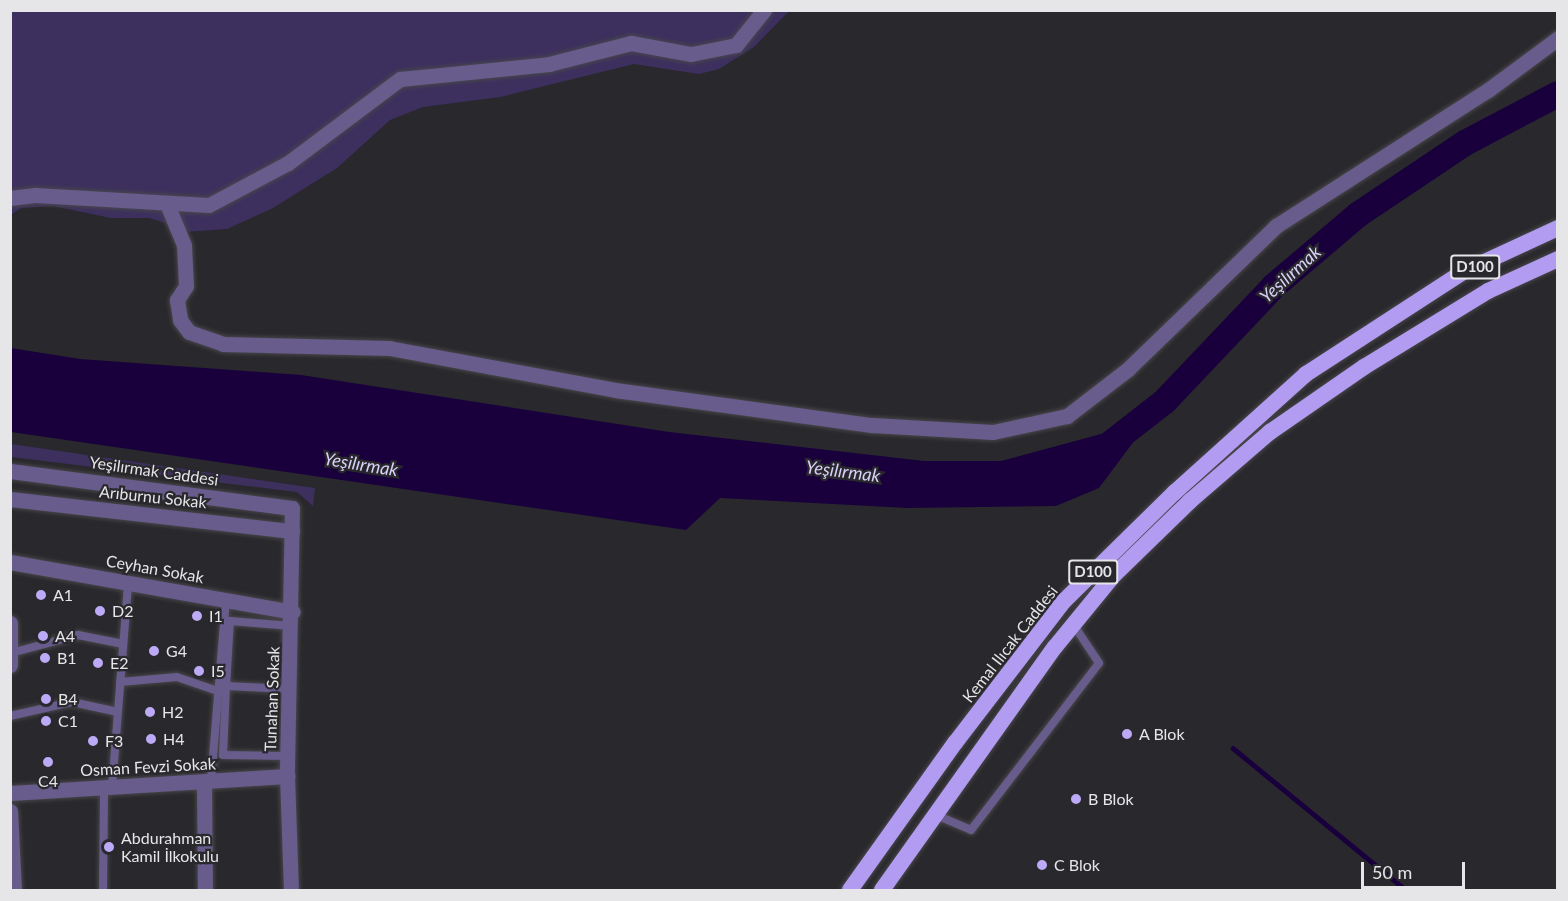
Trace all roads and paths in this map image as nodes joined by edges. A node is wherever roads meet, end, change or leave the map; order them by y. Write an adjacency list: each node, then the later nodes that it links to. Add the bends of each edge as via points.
1 (764, 10): 4 (street, via 736,45 691,54 630,43 549,64 400,79 288,163 209,205)
2 (1557, 38): 4 (street, via 1488,90 1276,226 1128,369 1067,416 993,432 872,425 650,395 389,348 223,344 189,332 180,320 177,300 186,286 184,245)
3 (10, 198): 4 (street, via 35,195)
4 (166, 204)
5 (1557, 228): 39 (highway, Kemal Ilıcak Caddesi / D100, via 1463,272 1306,374 1175,492 1064,601 955,743)
6 (1557, 259): 16 (highway, D100, via 1488,291 1270,432 1164,526 1114,575)
7 (10, 471): 9 (street, Yeşilırmak Caddesi)
8 (10, 499): 10 (street, Arıburnu Sokak)
9 (292, 508): 10 (street, Tunahan Sokak)
10 (292, 531): 14 (street, Tunahan Sokak)
11 (10, 562): 12 (street, Ceyhan Sokak)
12 (128, 583): 13 (street, Ceyhan Sokak); 18 (lane)
13 (226, 600): 14 (street, Ceyhan Sokak); 24 (lane)
14 (292, 619): 22 (lane, via 230,621); 23 (street, Tunahan Sokak)
15 (10, 623): 17 (street)
16 (1073, 624): 33 (highway, D100); 33 (lane, via 1099,663 971,830)
17 (11, 635): 19 (street)
18 (123, 644): 19 (lane, via 78,635); 21 (lane)
19 (10, 653): 20 (street)
20 (10, 664)
21 (120, 682): 24 (lane, via 177,677); 25 (lane)
22 (226, 686): 23 (lane); 27 (lane, via 223,755)
23 (290, 689): 27 (street, Tunahan Sokak)
24 (218, 691): 29 (lane)
25 (118, 712): 26 (lane, via 72,702); 30 (lane)
26 (10, 716)
27 (287, 756): 28 (street, Tunahan Sokak)
28 (287, 777): 29 (street, Osman Fevzi Sokak); 38 (street, Tunahan Sokak)
29 (207, 782): 30 (street, Osman Fevzi Sokak); 37 (street)
30 (108, 788): 31 (street, Osman Fevzi Sokak); 36 (lane)
31 (10, 793)
32 (10, 811): 34 (street)
33 (936, 815): 40 (highway, D100)
34 (12, 869): 35 (street)
35 (14, 891)
36 (103, 891)
37 (205, 891)
38 (291, 891)
39 (850, 891)
40 (882, 891)

